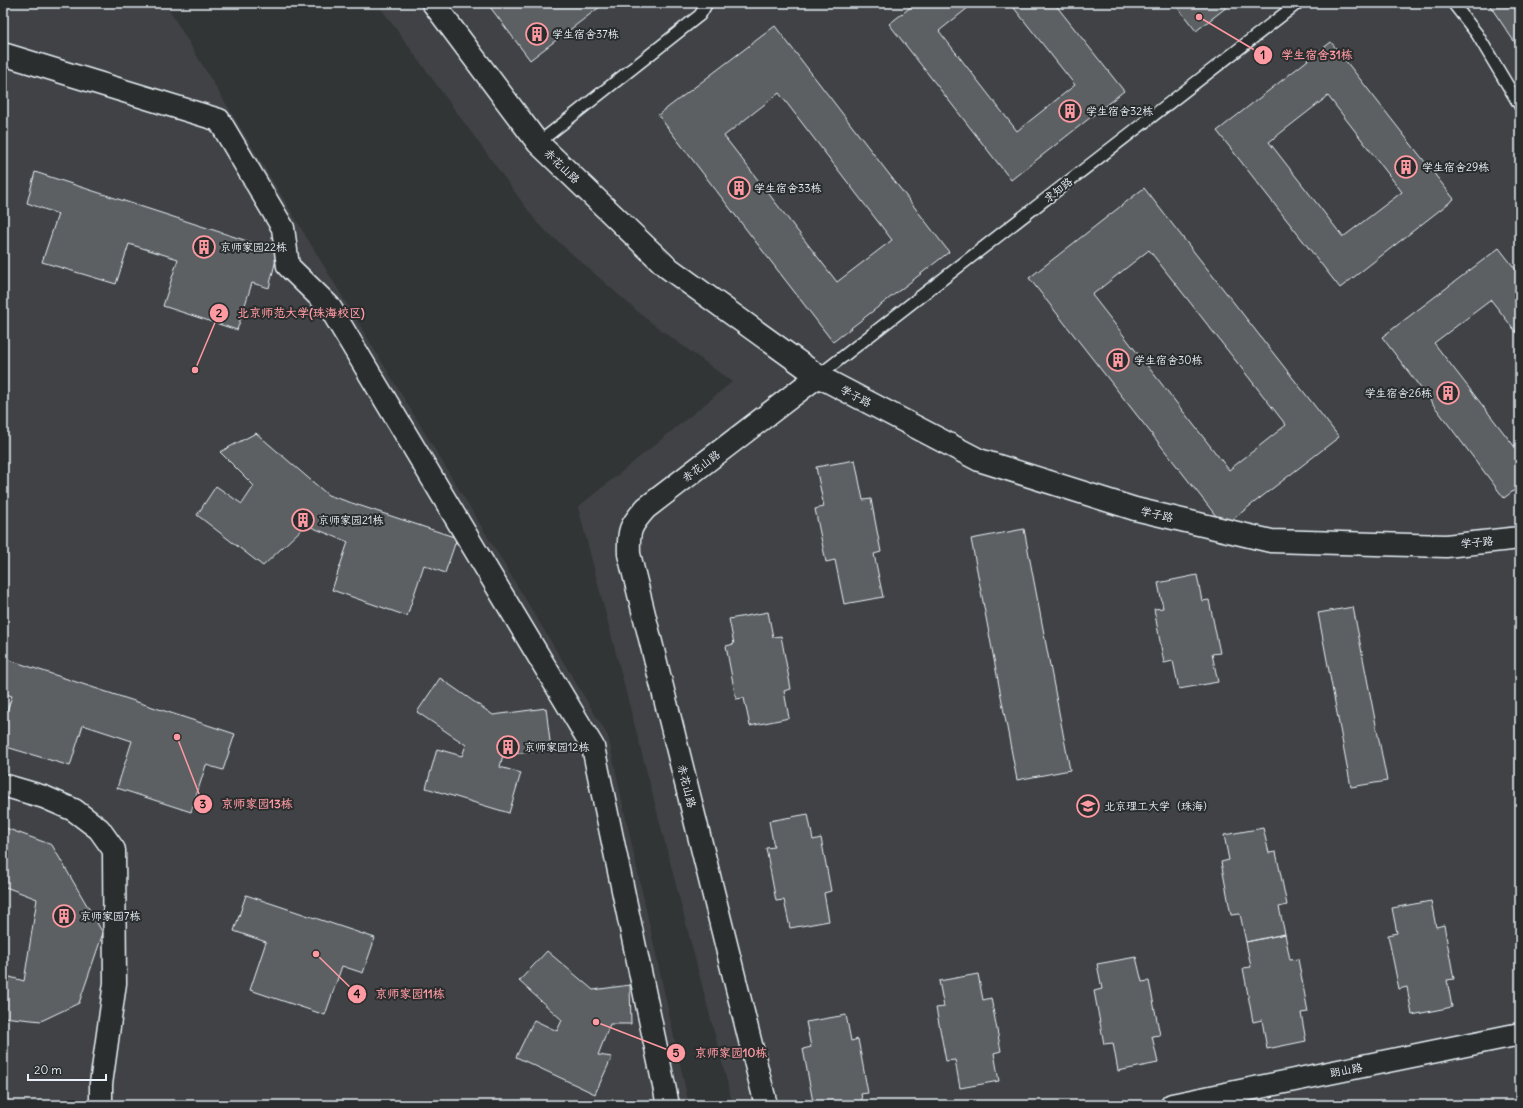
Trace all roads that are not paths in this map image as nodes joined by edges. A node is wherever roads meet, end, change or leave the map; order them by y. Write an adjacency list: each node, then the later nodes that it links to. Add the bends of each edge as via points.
1 (433, 3): 7 (street, 赤花山路)
2 (707, 3): 7 (lane, via 700,15)
3 (1298, 3): 8 (lane, 求知路)
4 (1453, 3): 6 (lane, via 1477,34)
5 (3, 54): 13 (street, via 219,120 283,228 288,266 329,306 593,747)
6 (1520, 106)
7 (538, 143): 8 (street, 赤花山路, via 666,267)
8 (818, 376): 9 (street, 学子路, via 979,460 1135,509 1271,541 1446,546); 14 (street, 赤花山路, via 646,508 634,522 628,536 629,554)
9 (1520, 538)
10 (3, 785): 12 (street, via 44,797 74,810 99,829 114,850 115,983 101,1084)
11 (1520, 1034): 15 (street, 朗山路)
12 (101, 1105)
13 (668, 1105)
14 (766, 1105)
15 (1172, 1105)

